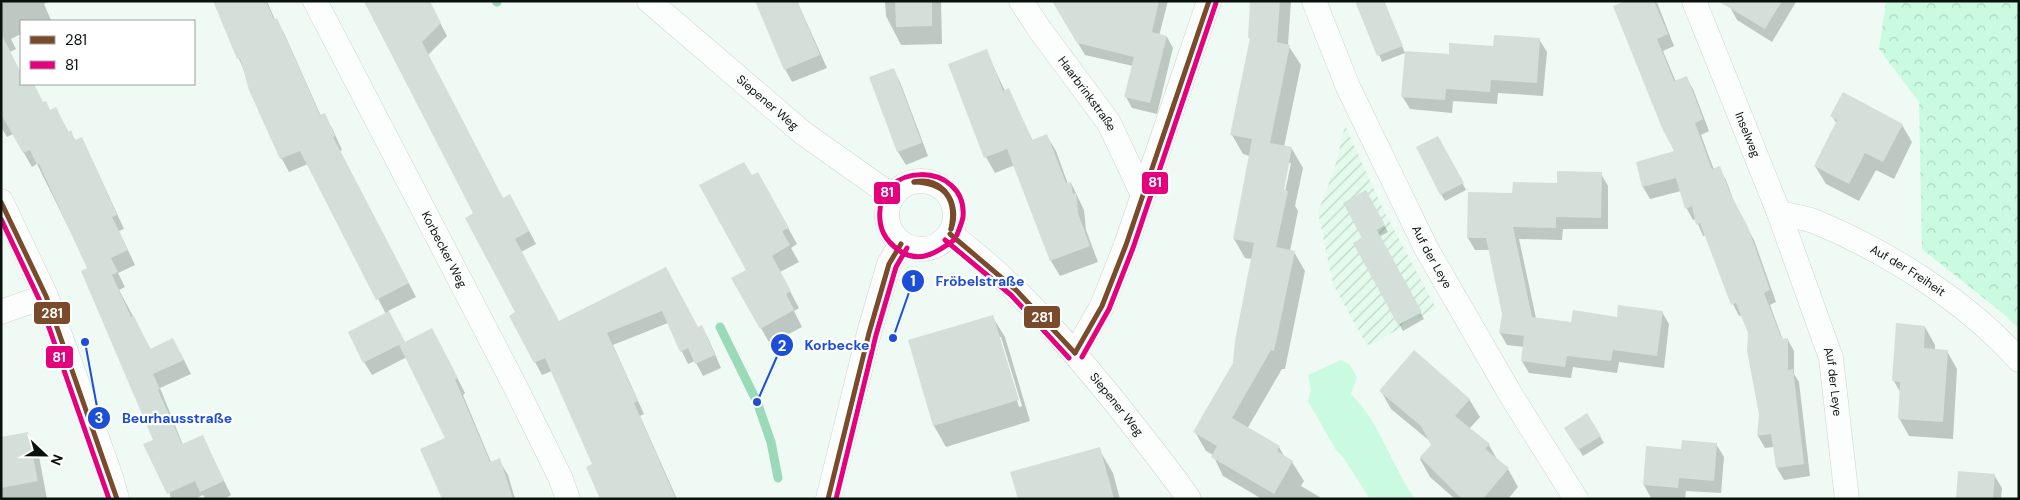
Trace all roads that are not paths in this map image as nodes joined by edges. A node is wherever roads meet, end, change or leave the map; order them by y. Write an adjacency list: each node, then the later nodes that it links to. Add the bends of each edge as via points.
1 (316, 1): 19 (street, Korbecker Weg, via 515,386)
2 (649, 1): 8 (street, Siepener Weg, via 803,132)
3 (1021, 1): 7 (street, Haarbrinkstraße, via 1109,123)
4 (1208, 1): 7 (street)
5 (1314, 1): 22 (street, Auf der Leye, via 1348,87 1426,248 1512,398)
6 (1694, 1): 10 (street, Inselweg)
7 (1142, 193): 16 (street, via 1102,306)
8 (892, 196): 11 (street, via 904,185 919,180 935,183 947,192 954,205 955,220); 12 (street, via 887,208 887,222)
9 (1, 202): 14 (street)
10 (1779, 213): 13 (street, Inselweg); 17 (street, Auf der Freiheit, via 1814,221 1913,271 1978,322)
11 (950, 234): 12 (street, via 940,244 928,249 914,250); 16 (street, Siepener Weg, via 997,271)
12 (901, 244): 20 (street, via 889,264 871,325)
13 (1800, 268): 23 (street, Auf der Leye, via 1831,358)
14 (46, 296): 15 (street); 18 (street)
15 (1, 312)
16 (1075, 353): 21 (street, Siepener Weg, via 1161,458)
17 (2019, 360)
18 (117, 499)
19 (568, 499)
20 (828, 499)
21 (1189, 499)
22 (1576, 499)
23 (1847, 499)

